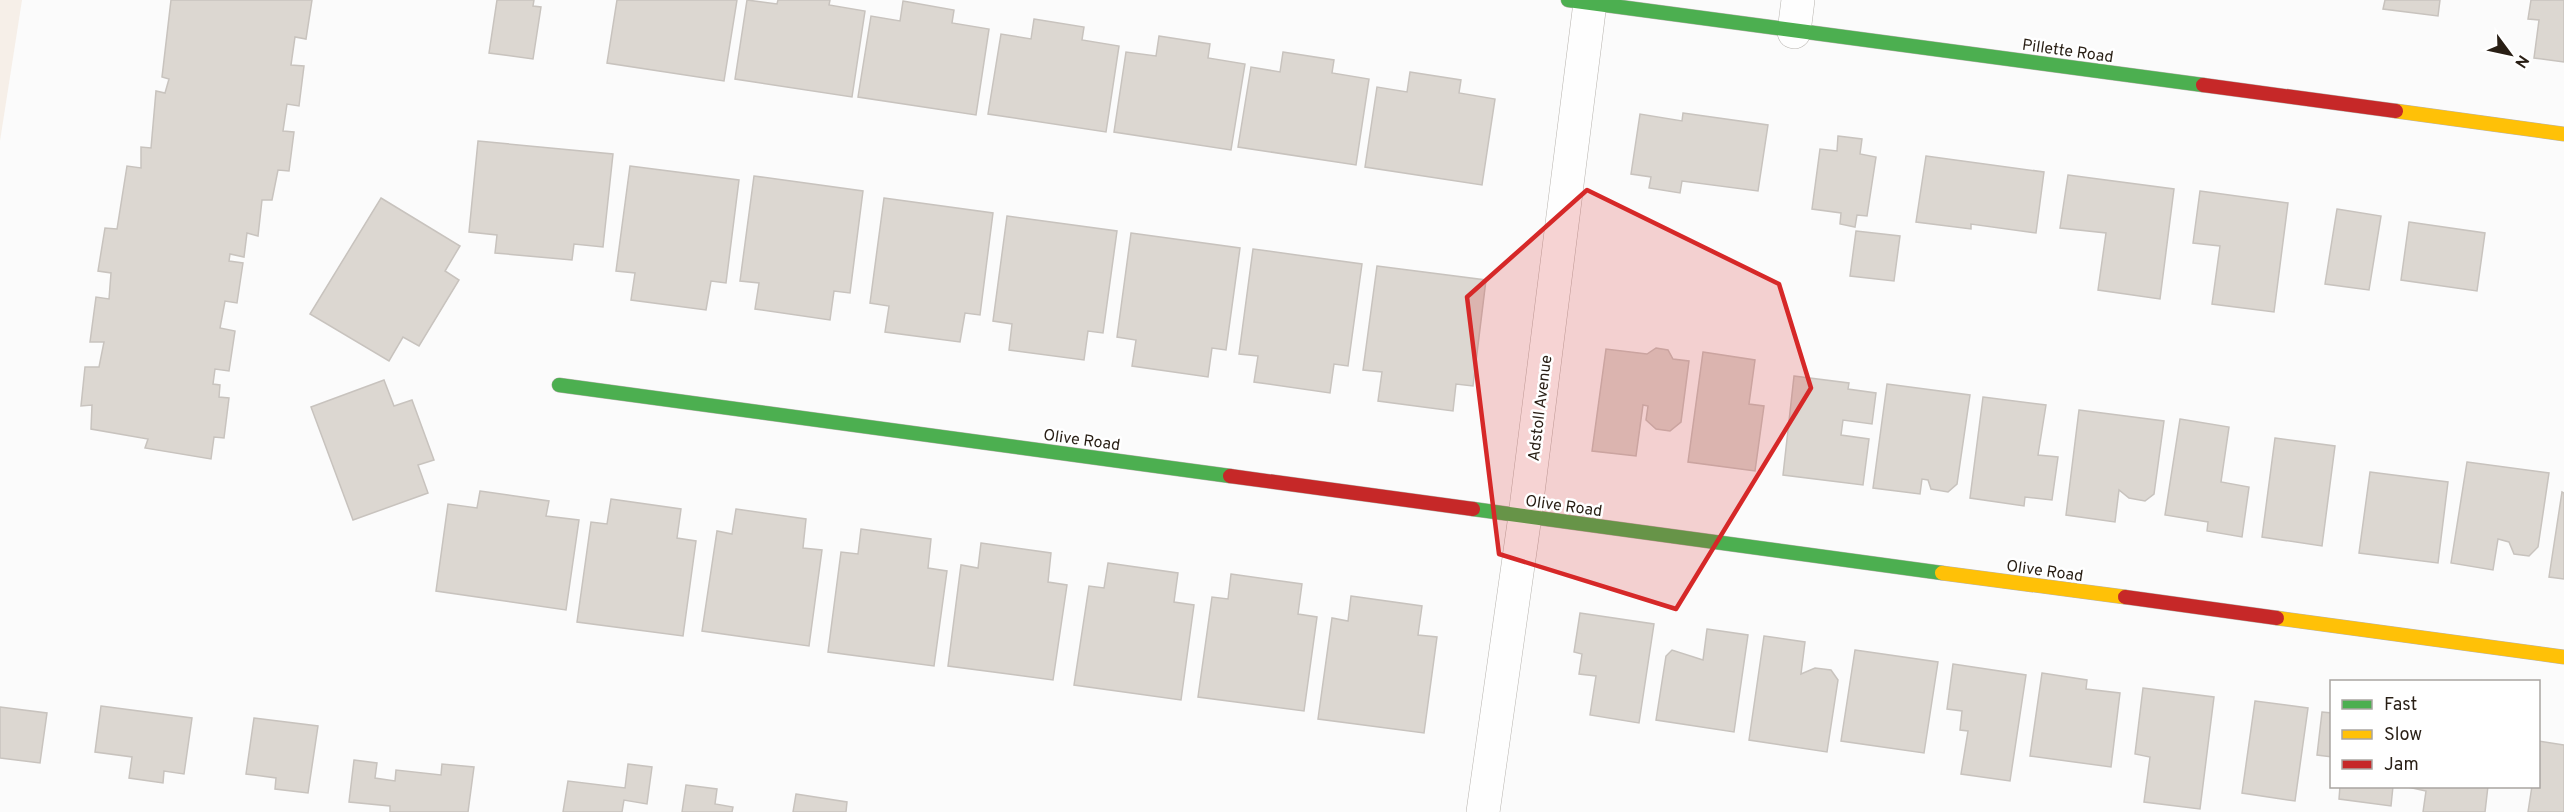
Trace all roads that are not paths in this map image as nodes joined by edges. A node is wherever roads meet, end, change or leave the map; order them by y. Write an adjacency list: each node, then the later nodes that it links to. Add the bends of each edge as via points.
1 (1798, 0): 3 (street)
2 (1579, 2): 3 (street, Pillette Road); 6 (street, Adstoll Avenue)
3 (1794, 32): 4 (street, Pillette Road)
4 (2564, 134)
5 (559, 385): 6 (street, Olive Road)
6 (1525, 516): 7 (street, Olive Road); 8 (street, Adstoll Avenue)
7 (2564, 657)
8 (1483, 812)

